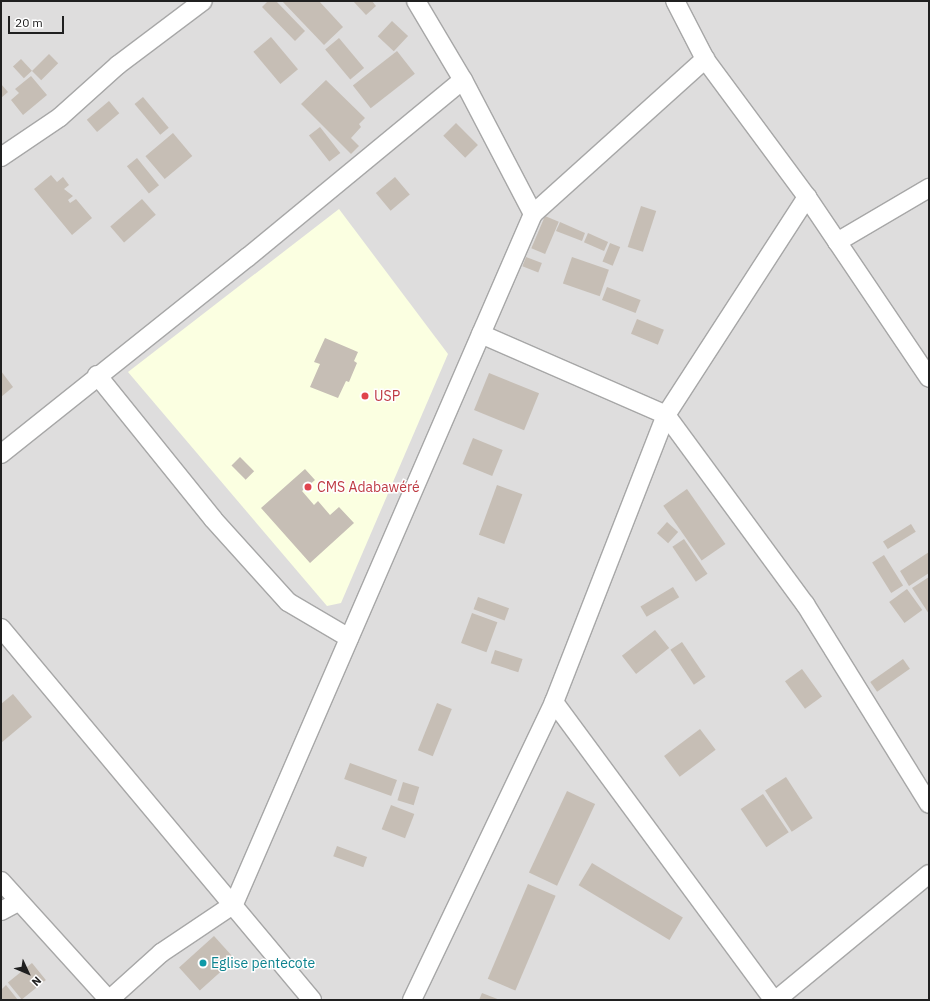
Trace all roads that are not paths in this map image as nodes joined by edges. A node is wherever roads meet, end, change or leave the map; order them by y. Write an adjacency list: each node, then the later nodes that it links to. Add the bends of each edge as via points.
1 (203, 1): 6 (street, via 118,65 60,117)
2 (416, 1): 5 (street)
3 (675, 1): 4 (street)
4 (705, 59): 8 (street); 9 (street)
5 (463, 80): 9 (street); 12 (street, via 248,257)
6 (2, 152)
7 (929, 188): 10 (street)
8 (807, 197): 10 (street); 14 (street)
9 (533, 214): 11 (street)
10 (837, 242): 13 (street)
11 (481, 334): 14 (street); 17 (street)
12 (97, 375): 15 (street); 17 (street, via 213,519 288,602)
13 (929, 378)
14 (666, 415): 18 (street); 19 (street, via 805,604)
15 (1, 454)
16 (1, 628): 23 (street)
17 (349, 638): 23 (street)
18 (554, 702): 27 (street); 28 (street)
19 (929, 804)
20 (929, 874): 28 (street)
21 (1, 881): 22 (street)
22 (18, 902): 24 (street); 25 (street)
23 (234, 904): 25 (street, via 161,953); 26 (street)
24 (1, 911)
25 (109, 1000)
26 (312, 1000)
27 (412, 1000)
28 (775, 1000)

